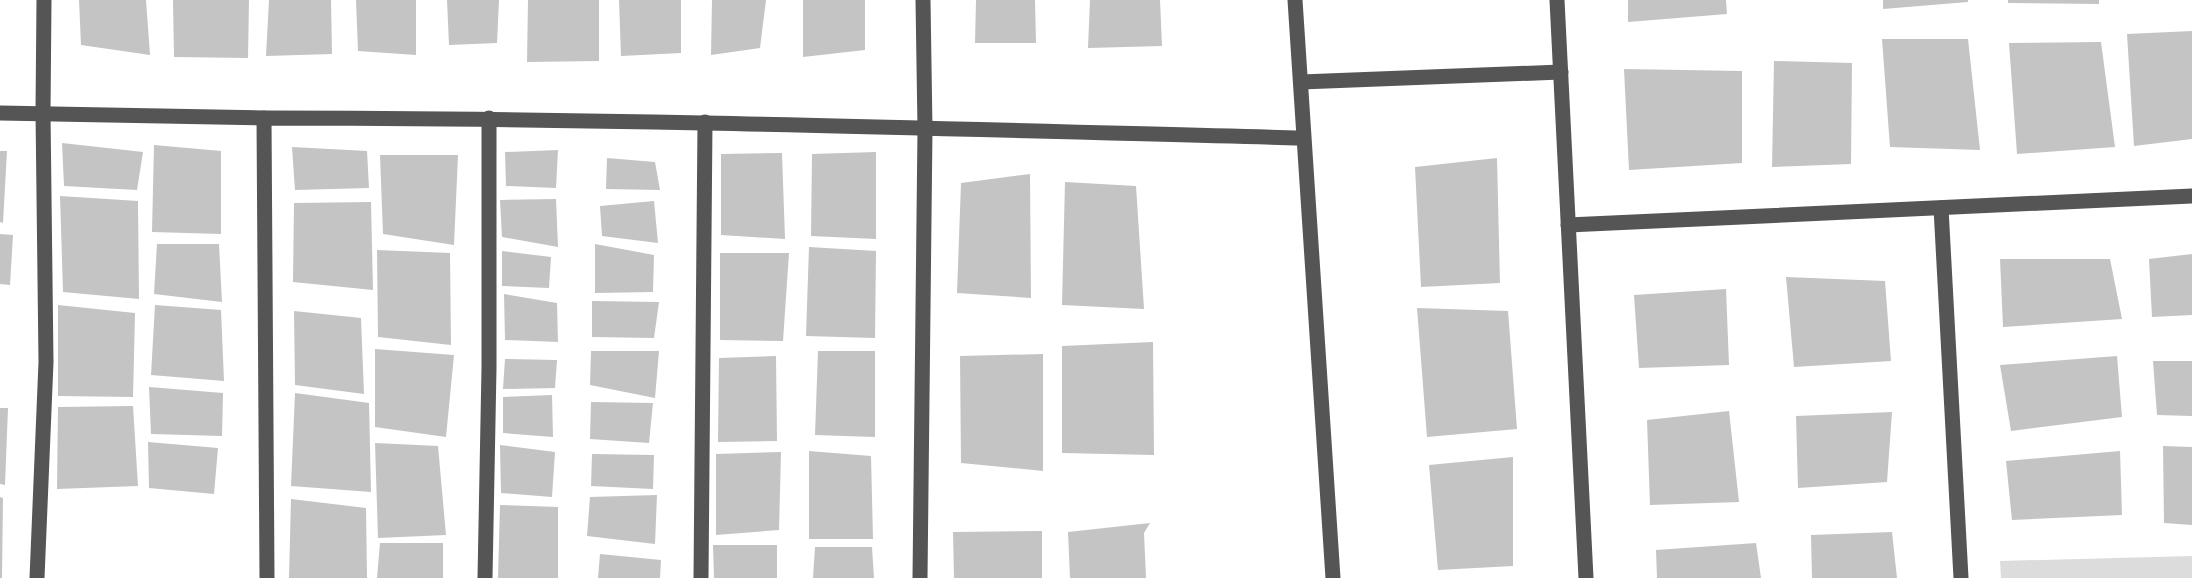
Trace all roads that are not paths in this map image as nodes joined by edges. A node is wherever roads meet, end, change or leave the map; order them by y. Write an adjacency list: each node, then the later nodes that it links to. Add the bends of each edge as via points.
1 (44, 0): 8 (street)
2 (923, 0): 12 (street)
3 (1295, 0): 6 (street)
4 (1557, 0): 5 (street)
5 (1561, 72): 6 (street); 16 (street)
6 (1301, 82): 13 (street)
7 (0, 112): 8 (street)
8 (43, 112): 9 (street); 17 (street, via 46,363)
9 (264, 118): 10 (street); 18 (street)
10 (489, 118): 11 (street); 19 (street)
11 (705, 122): 12 (street); 20 (street)
12 (925, 129): 13 (street); 21 (street)
13 (1303, 138): 22 (street)
14 (2192, 196): 15 (street)
15 (1941, 208): 16 (street); 24 (street)
16 (1568, 225): 23 (street)
17 (38, 578)
18 (267, 578)
19 (485, 578)
20 (701, 578)
21 (920, 578)
22 (1333, 578)
23 (1586, 578)
24 (1961, 578)

